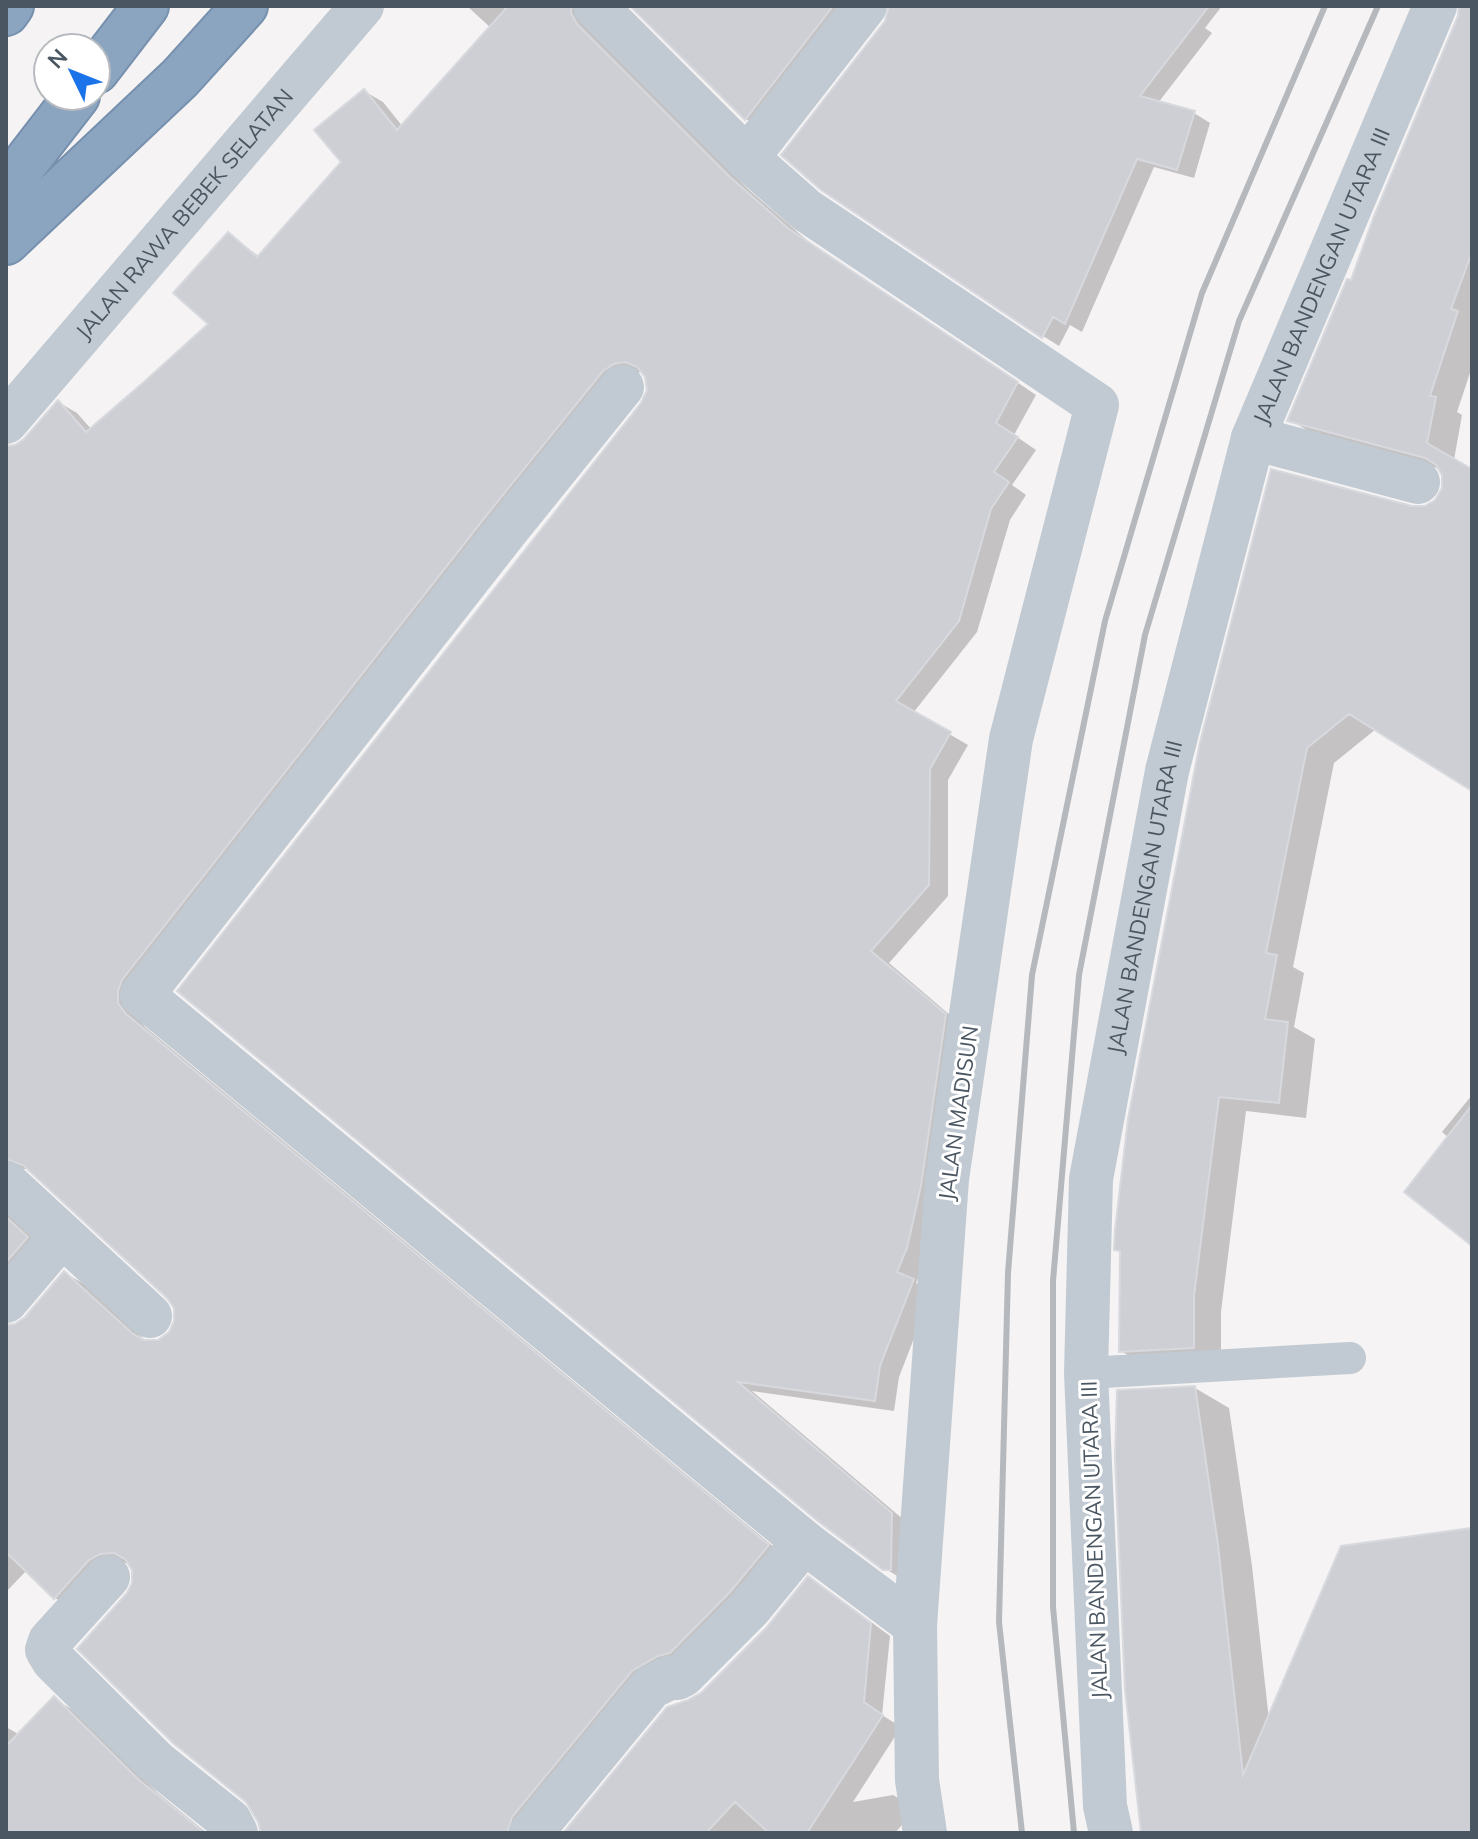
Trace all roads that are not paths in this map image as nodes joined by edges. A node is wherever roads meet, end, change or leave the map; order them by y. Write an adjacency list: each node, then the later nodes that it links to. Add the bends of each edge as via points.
1 (11, 6): 8 (highway)
2 (146, 6): 9 (highway)
3 (245, 6): 13 (highway, via 180,78)
4 (362, 6): 15 (street, JALAN RAWA BEBEK SELATAN)
5 (595, 6): 11 (street)
6 (865, 6): 11 (street)
7 (1435, 6): 16 (street, JALAN BANDENGAN UTARA III)
8 (6, 13)
9 (112, 50)
10 (65, 112): 12 (highway)
11 (747, 158): 26 (street, JALAN MADISUN, via 806,210 1097,405 1008,755 947,1179)
12 (6, 188)
13 (6, 242)
14 (622, 387): 24 (street, via 142,995)
15 (6, 422)
16 (1253, 438): 17 (street); 23 (street, JALAN BANDENGAN UTARA III, via 1167,771 1091,1179)
17 (1418, 482)
18 (6, 1183): 19 (street)
19 (62, 1235): 20 (street); 21 (street)
20 (6, 1301)
21 (150, 1316)
22 (1350, 1358): 23 (lane)
23 (1086, 1373): 30 (street, JALAN BANDENGAN UTARA III, via 1105,1806)
24 (804, 1542): 26 (street); 28 (street, via 749,1609 683,1675 651,1687)
25 (108, 1577): 27 (street, via 47,1650 156,1762 230,1821)
26 (915, 1625): 29 (street, JALAN MADISUN, via 917,1780)
27 (236, 1833)
28 (531, 1833)
29 (925, 1833)
30 (1111, 1833)

